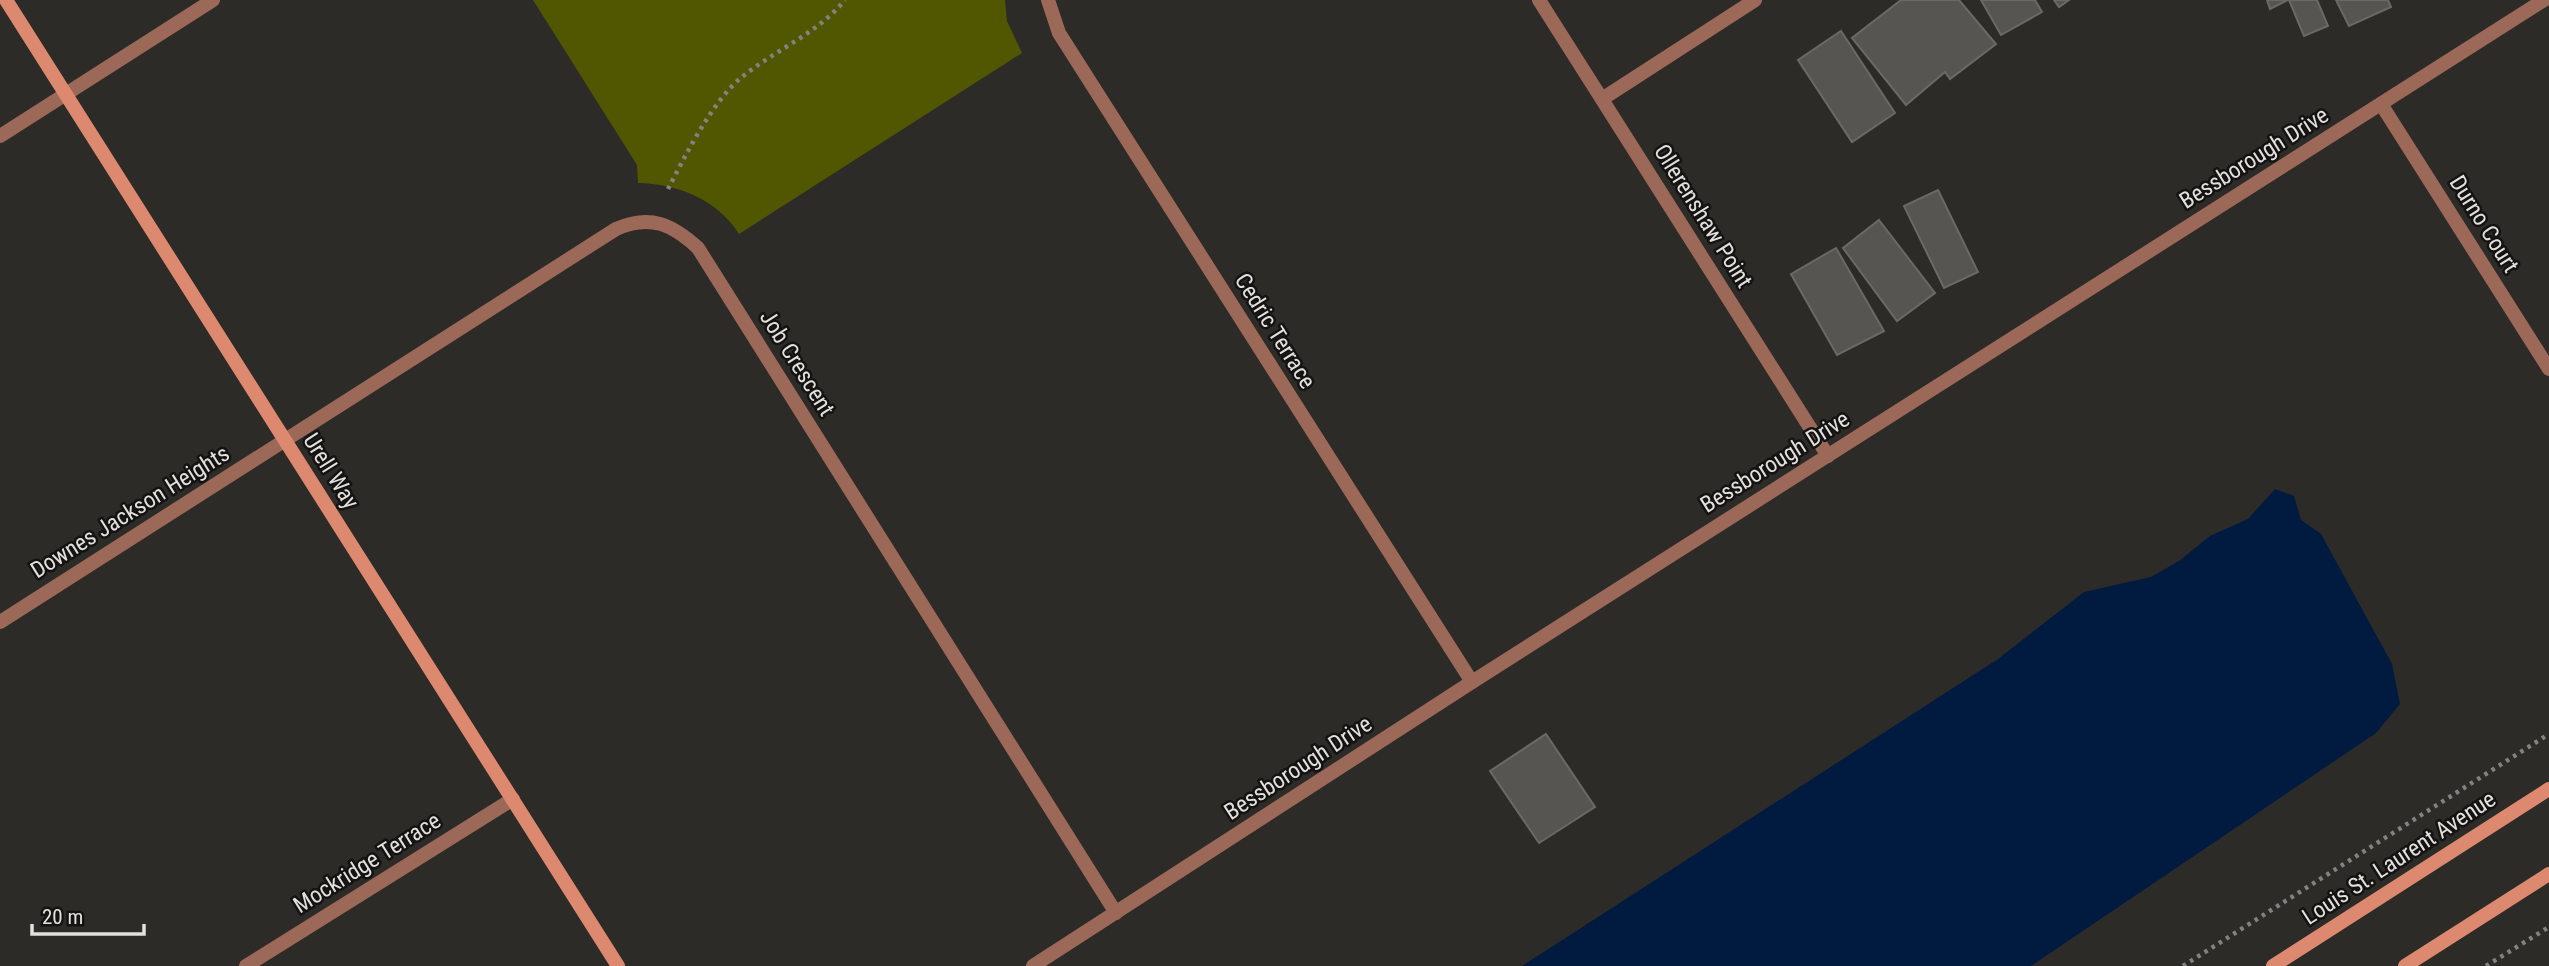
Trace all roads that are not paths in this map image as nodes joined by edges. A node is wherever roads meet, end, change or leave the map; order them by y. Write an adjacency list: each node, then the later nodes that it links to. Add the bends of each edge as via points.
1 (6, 0): 7 (street, Urell Way)
2 (213, 0): 7 (street)
3 (1048, 0): 15 (street, Cedric Terrace, via 1059,33)
4 (1539, 0): 8 (street, Ollerenshaw Point)
5 (1755, 0): 8 (street)
6 (2544, 0): 9 (street, Bessborough Drive)
7 (65, 95): 10 (street); 12 (street, Urell Way)
8 (1602, 99): 13 (street, Ollerenshaw Point)
9 (2381, 104): 11 (street, Durno Court); 13 (street, Bessborough Drive)
10 (0, 136)
11 (2549, 369)
12 (285, 442): 14 (street, Downes Jackson Heights); 17 (street, Urell Way); 19 (street, Job Crescent, via 616,229 634,221 658,221 679,231 698,248)
13 (1828, 456): 15 (street, Bessborough Drive)
14 (0, 622)
15 (1472, 682): 19 (street, Bessborough Drive)
16 (2549, 789): 23 (street, Louis St. Laurent Avenue)
17 (513, 799): 20 (street, Mockridge Terrace); 21 (street, Urell Way)
18 (2549, 874): 24 (street)
19 (1116, 913): 22 (street, Bessborough Drive)
20 (246, 966)
21 (618, 966)
22 (1033, 966)
23 (2273, 966)
24 (2405, 966)

